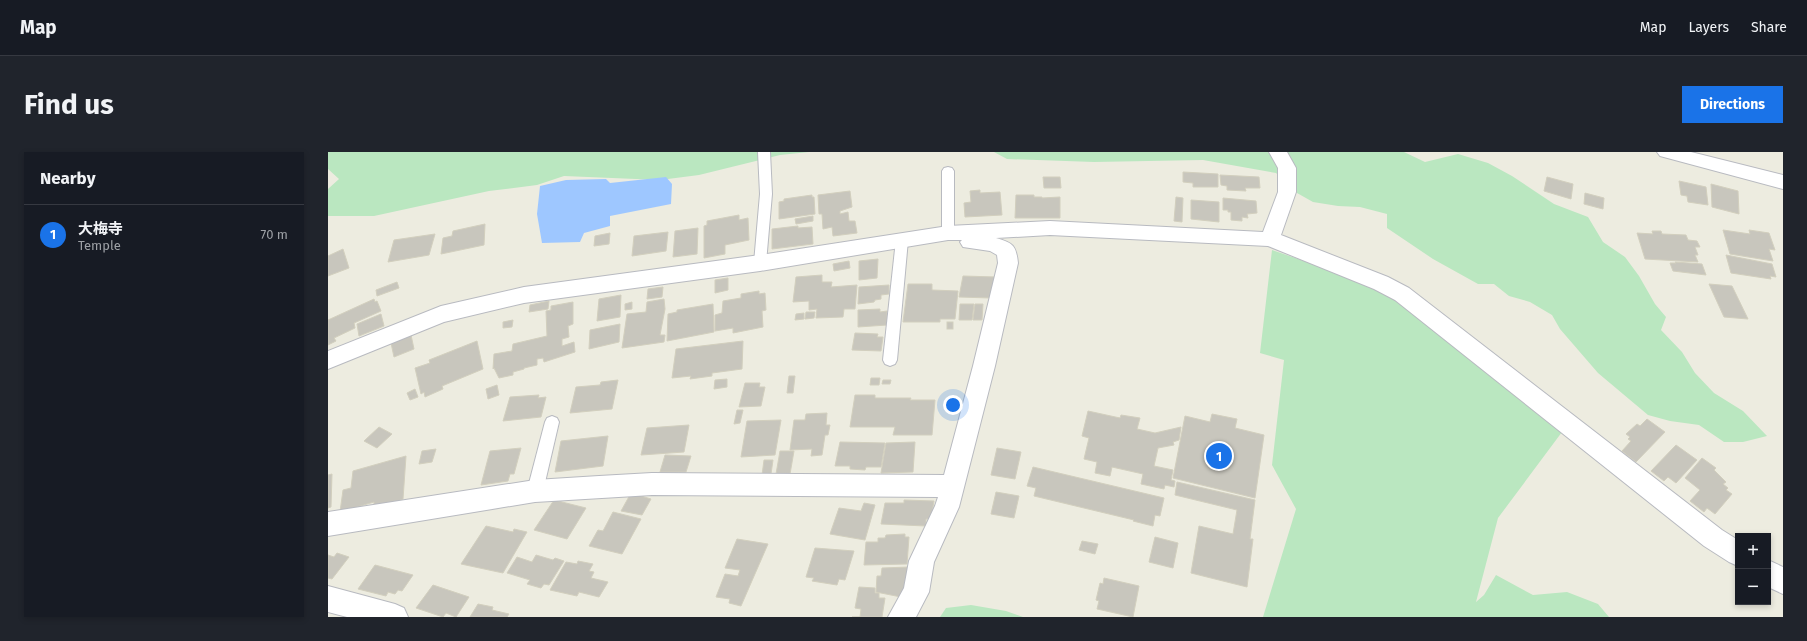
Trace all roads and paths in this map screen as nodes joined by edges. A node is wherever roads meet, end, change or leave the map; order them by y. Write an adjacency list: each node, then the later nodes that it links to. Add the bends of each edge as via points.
1 (764, 152): 9 (lane, via 766,194)
2 (1278, 152): 7 (street, via 1287,168 1287,192)
3 (1666, 152): 5 (street)
4 (948, 171): 6 (lane)
5 (1783, 182)
6 (948, 233): 7 (street, via 1050,228); 8 (street); 13 (street, via 960,242 986,242 1008,251 1008,263 984,366)
7 (1270, 239): 16 (street, via 1381,282 1402,294)
8 (902, 240): 9 (street); 11 (lane)
9 (760, 263): 10 (street, via 516,296 441,314)
10 (328, 360)
11 (890, 360)
12 (552, 422): 14 (lane)
13 (953, 486): 14 (street, via 652,484); 21 (street, via 947,507 922,561 916,592)
14 (535, 491): 15 (street)
15 (328, 524)
16 (1735, 552)
17 (1771, 574): 18 (street)
18 (1783, 582)
19 (328, 599): 20 (street)
20 (395, 617)
21 (901, 617)

